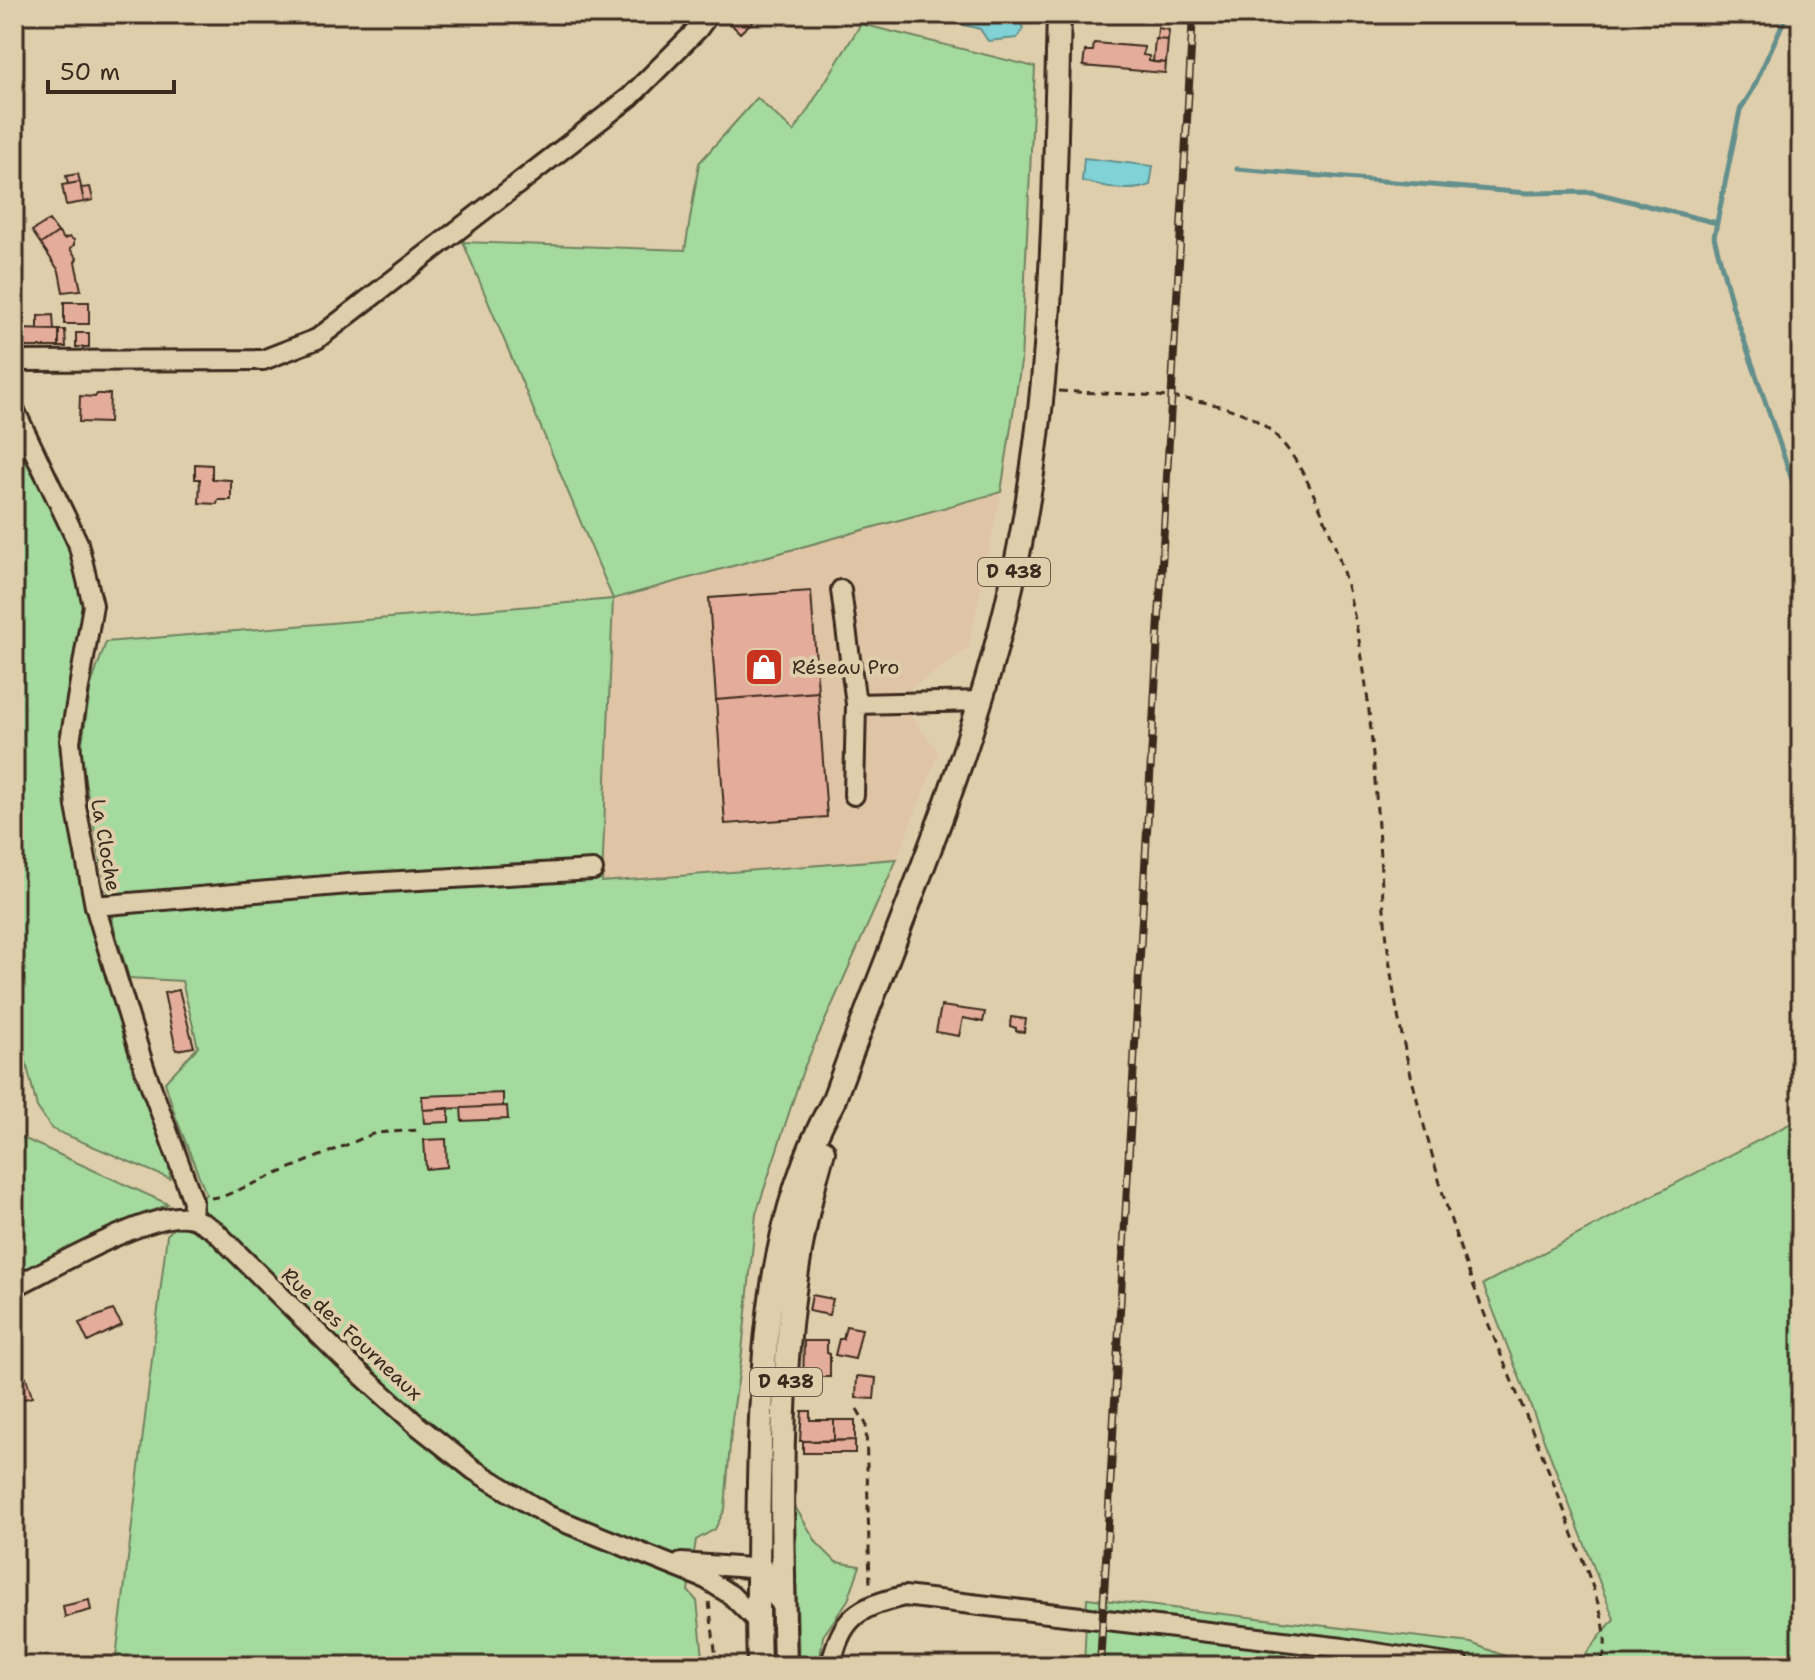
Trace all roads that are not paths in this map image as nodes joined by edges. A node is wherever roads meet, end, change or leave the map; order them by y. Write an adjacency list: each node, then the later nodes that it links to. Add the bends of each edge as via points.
1 (709, 14): 3 (street, via 630,97 317,339 263,360)
2 (1059, 14): 6 (main road, D 438, via 1044,390 1023,531)
3 (14, 361)
4 (14, 409): 10 (street, La Cloche, via 78,543 93,605 70,741)
5 (841, 590): 7 (street)
6 (981, 701): 7 (street); 11 (main road, D 438, via 941,821)
7 (856, 704): 8 (street)
8 (854, 795)
9 (593, 870): 10 (street, La Cloche)
10 (95, 906): 12 (street)
11 (833, 1102): 15 (main road, D 438, via 807,1152 776,1266 764,1364); 19 (main road, D 438, via 790,1320 783,1436)
12 (192, 1209): 13 (street, via 100,1243); 14 (street, Rue des Fourneaux, via 343,1358 474,1470 549,1516)
13 (14, 1287)
14 (660, 1562): 15 (street); 16 (street, Rue des Fourneaux, via 706,1579)
15 (757, 1568): 16 (main road, D 438); 18 (street, via 770,1573 777,1588)
16 (758, 1622): 17 (main road, D 438)
17 (759, 1666)
18 (778, 1666)
19 (785, 1666)
20 (831, 1666): 21 (street, via 839,1636 855,1616 870,1604 904,1596)
21 (1461, 1666)

